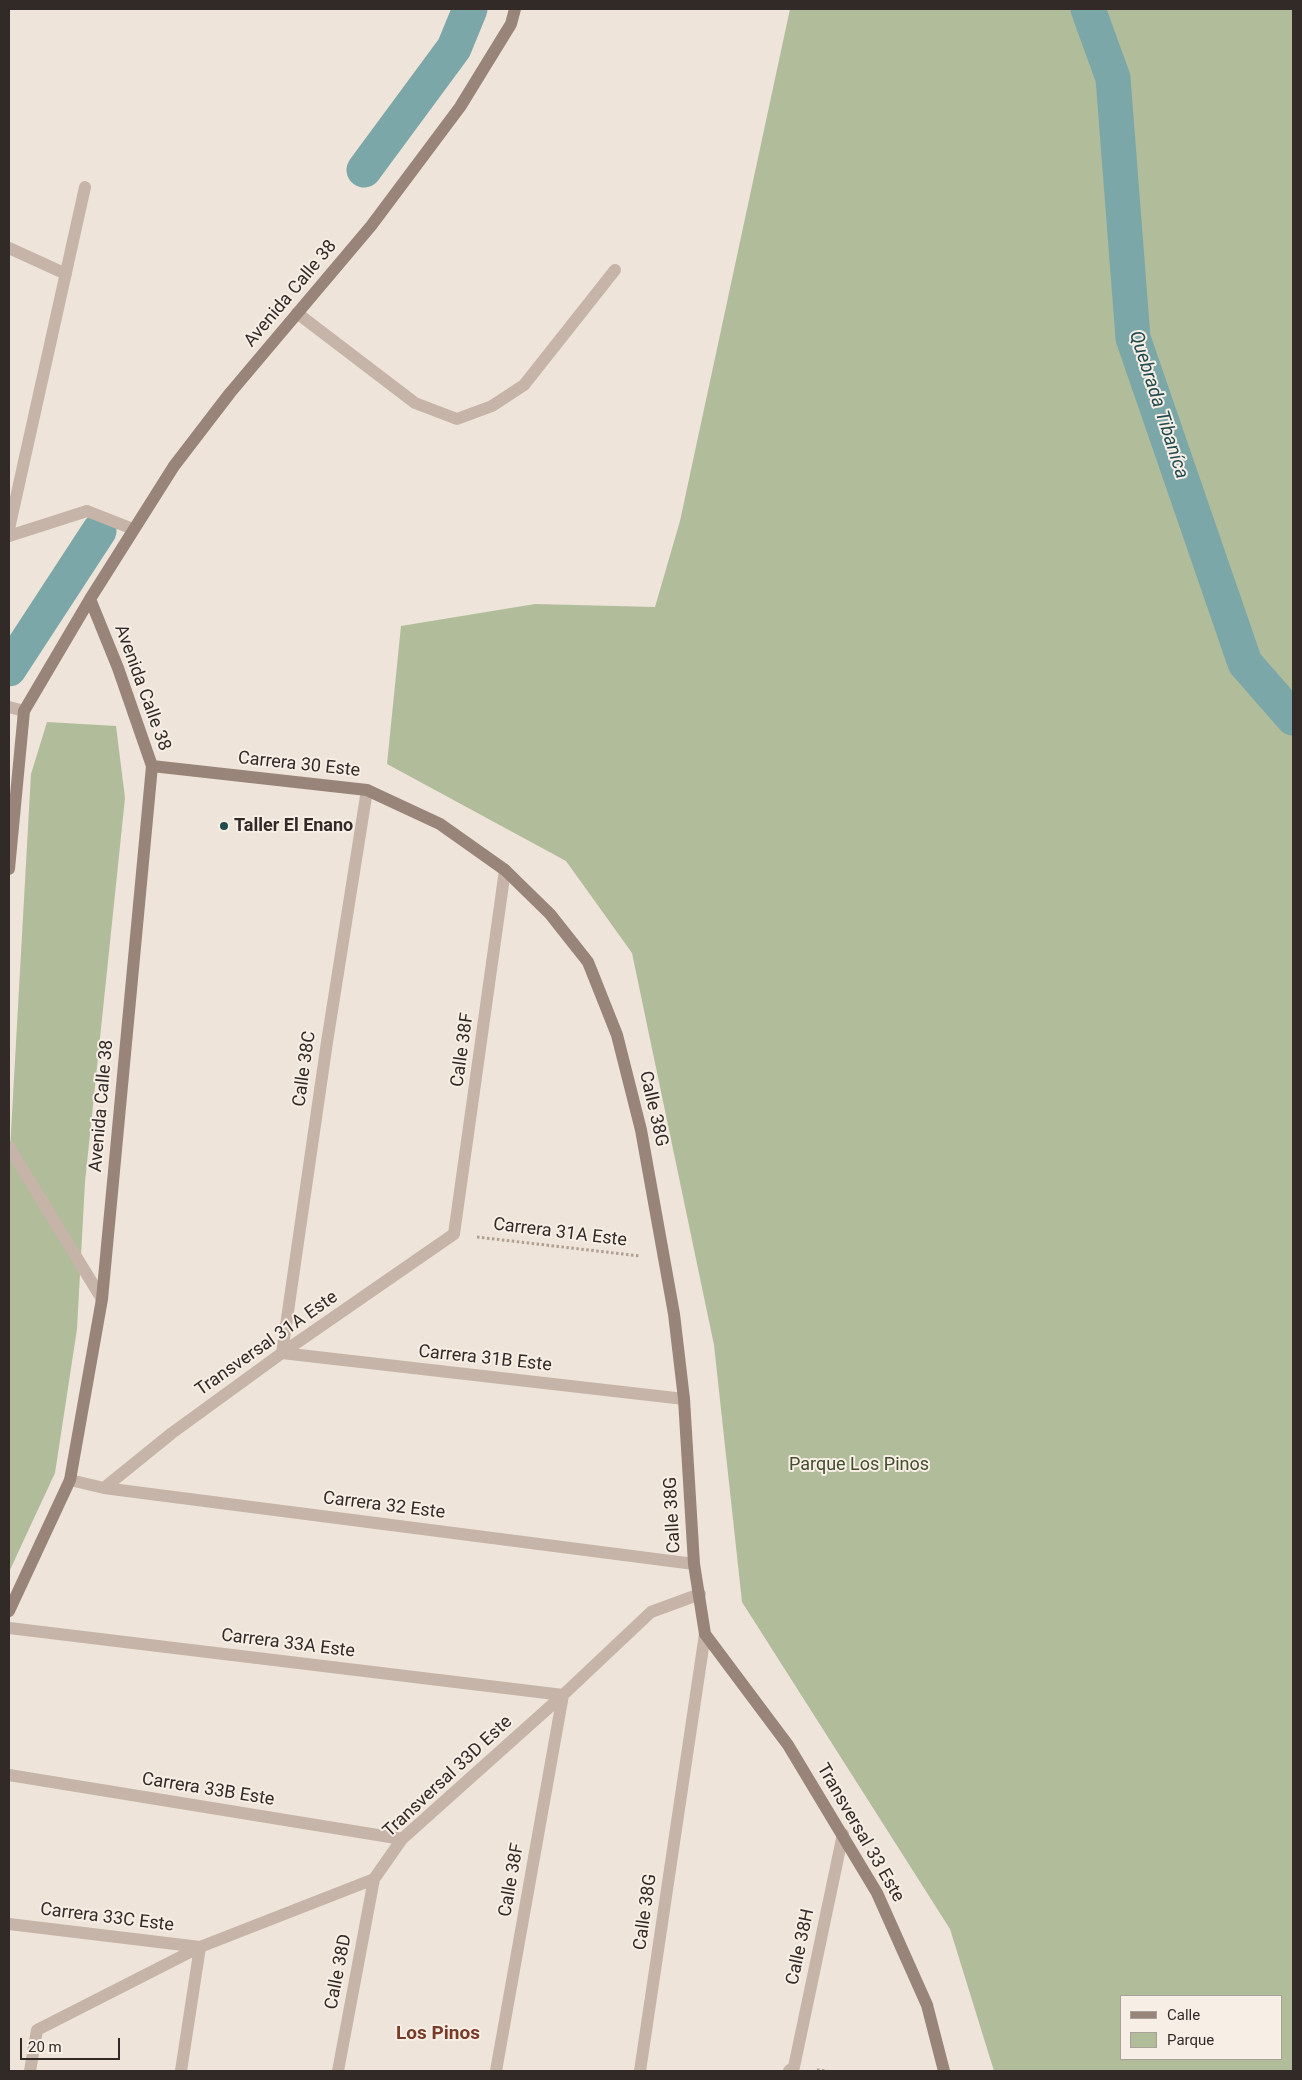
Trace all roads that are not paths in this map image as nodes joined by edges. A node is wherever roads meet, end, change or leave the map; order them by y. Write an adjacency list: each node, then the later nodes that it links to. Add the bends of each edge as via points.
1 (515, 9): 6 (street, Avenida Calle 38, via 511,24 460,107 371,226)
2 (85, 187): 5 (street)
3 (9, 248): 5 (street)
4 (614, 270): 6 (street, via 524,384 492,406 456,419 415,403)
5 (66, 274): 7 (street)
6 (297, 314): 8 (street, Avenida Calle 38, via 174,466)
7 (9, 529)
8 (133, 529): 9 (street, via 87,512); 10 (street, Avenida Calle 38)
9 (9, 536)
10 (90, 599): 12 (street, Avenida Calle 38); 13 (street, Avenida Calle 38)
11 (9, 707): 12 (street)
12 (24, 711): 15 (street, Avenida Calle 38)
13 (152, 766): 14 (street, Carrera 30 Este); 20 (street, Avenida Calle 38)
14 (367, 790): 16 (street, Carrera 30 Este, via 440,824); 21 (street, Calle 38C)
15 (9, 869)
16 (505, 870): 17 (street, Carrera 30 Este, via 550,914); 19 (street, Calle 38F)
17 (588, 962): 22 (street, Calle 38G, via 617,1035 641,1130 674,1314)
18 (9, 1147): 20 (street)
19 (454, 1234): 21 (street, Transversal 31A Este)
20 (102, 1299): 23 (street, Avenida Calle 38)
21 (282, 1353): 22 (street, Carrera 31B Este); 24 (street, Transversal 31A Este, via 172,1433)
22 (684, 1399): 25 (street, Calle 38G)
23 (70, 1480): 24 (street, Carrera 32 Este); 27 (street, Avenida Calle 38)
24 (104, 1488): 25 (street, Carrera 32 Este)
25 (694, 1564): 26 (street, Calle 38G)
26 (700, 1594): 29 (street, Calle 38G); 30 (street, Transversal 33D Este, via 651,1612)
27 (9, 1611)
28 (9, 1628): 30 (street, Carrera 33A Este)
29 (705, 1634): 32 (street, Transversal 33 Este, via 788,1745); 42 (street, Calle 38G)
30 (563, 1695): 33 (street, Transversal 33D Este); 41 (street, Calle 38F)
31 (9, 1776): 33 (street, Carrera 33B Este)
32 (843, 1834): 37 (street, Calle 38H); 43 (street, Transversal 33 Este, via 877,1893 926,2005)
33 (402, 1838): 34 (street, Transversal 33D Este)
34 (374, 1879): 36 (street); 40 (street, Calle 38D)
35 (9, 1924): 36 (street, Carrera 33C Este)
36 (200, 1947): 38 (street, via 37,2030); 39 (street)
37 (792, 2069)
38 (30, 2071)
39 (181, 2071)
40 (338, 2071)
41 (496, 2071)
42 (640, 2071)
43 (944, 2071)

